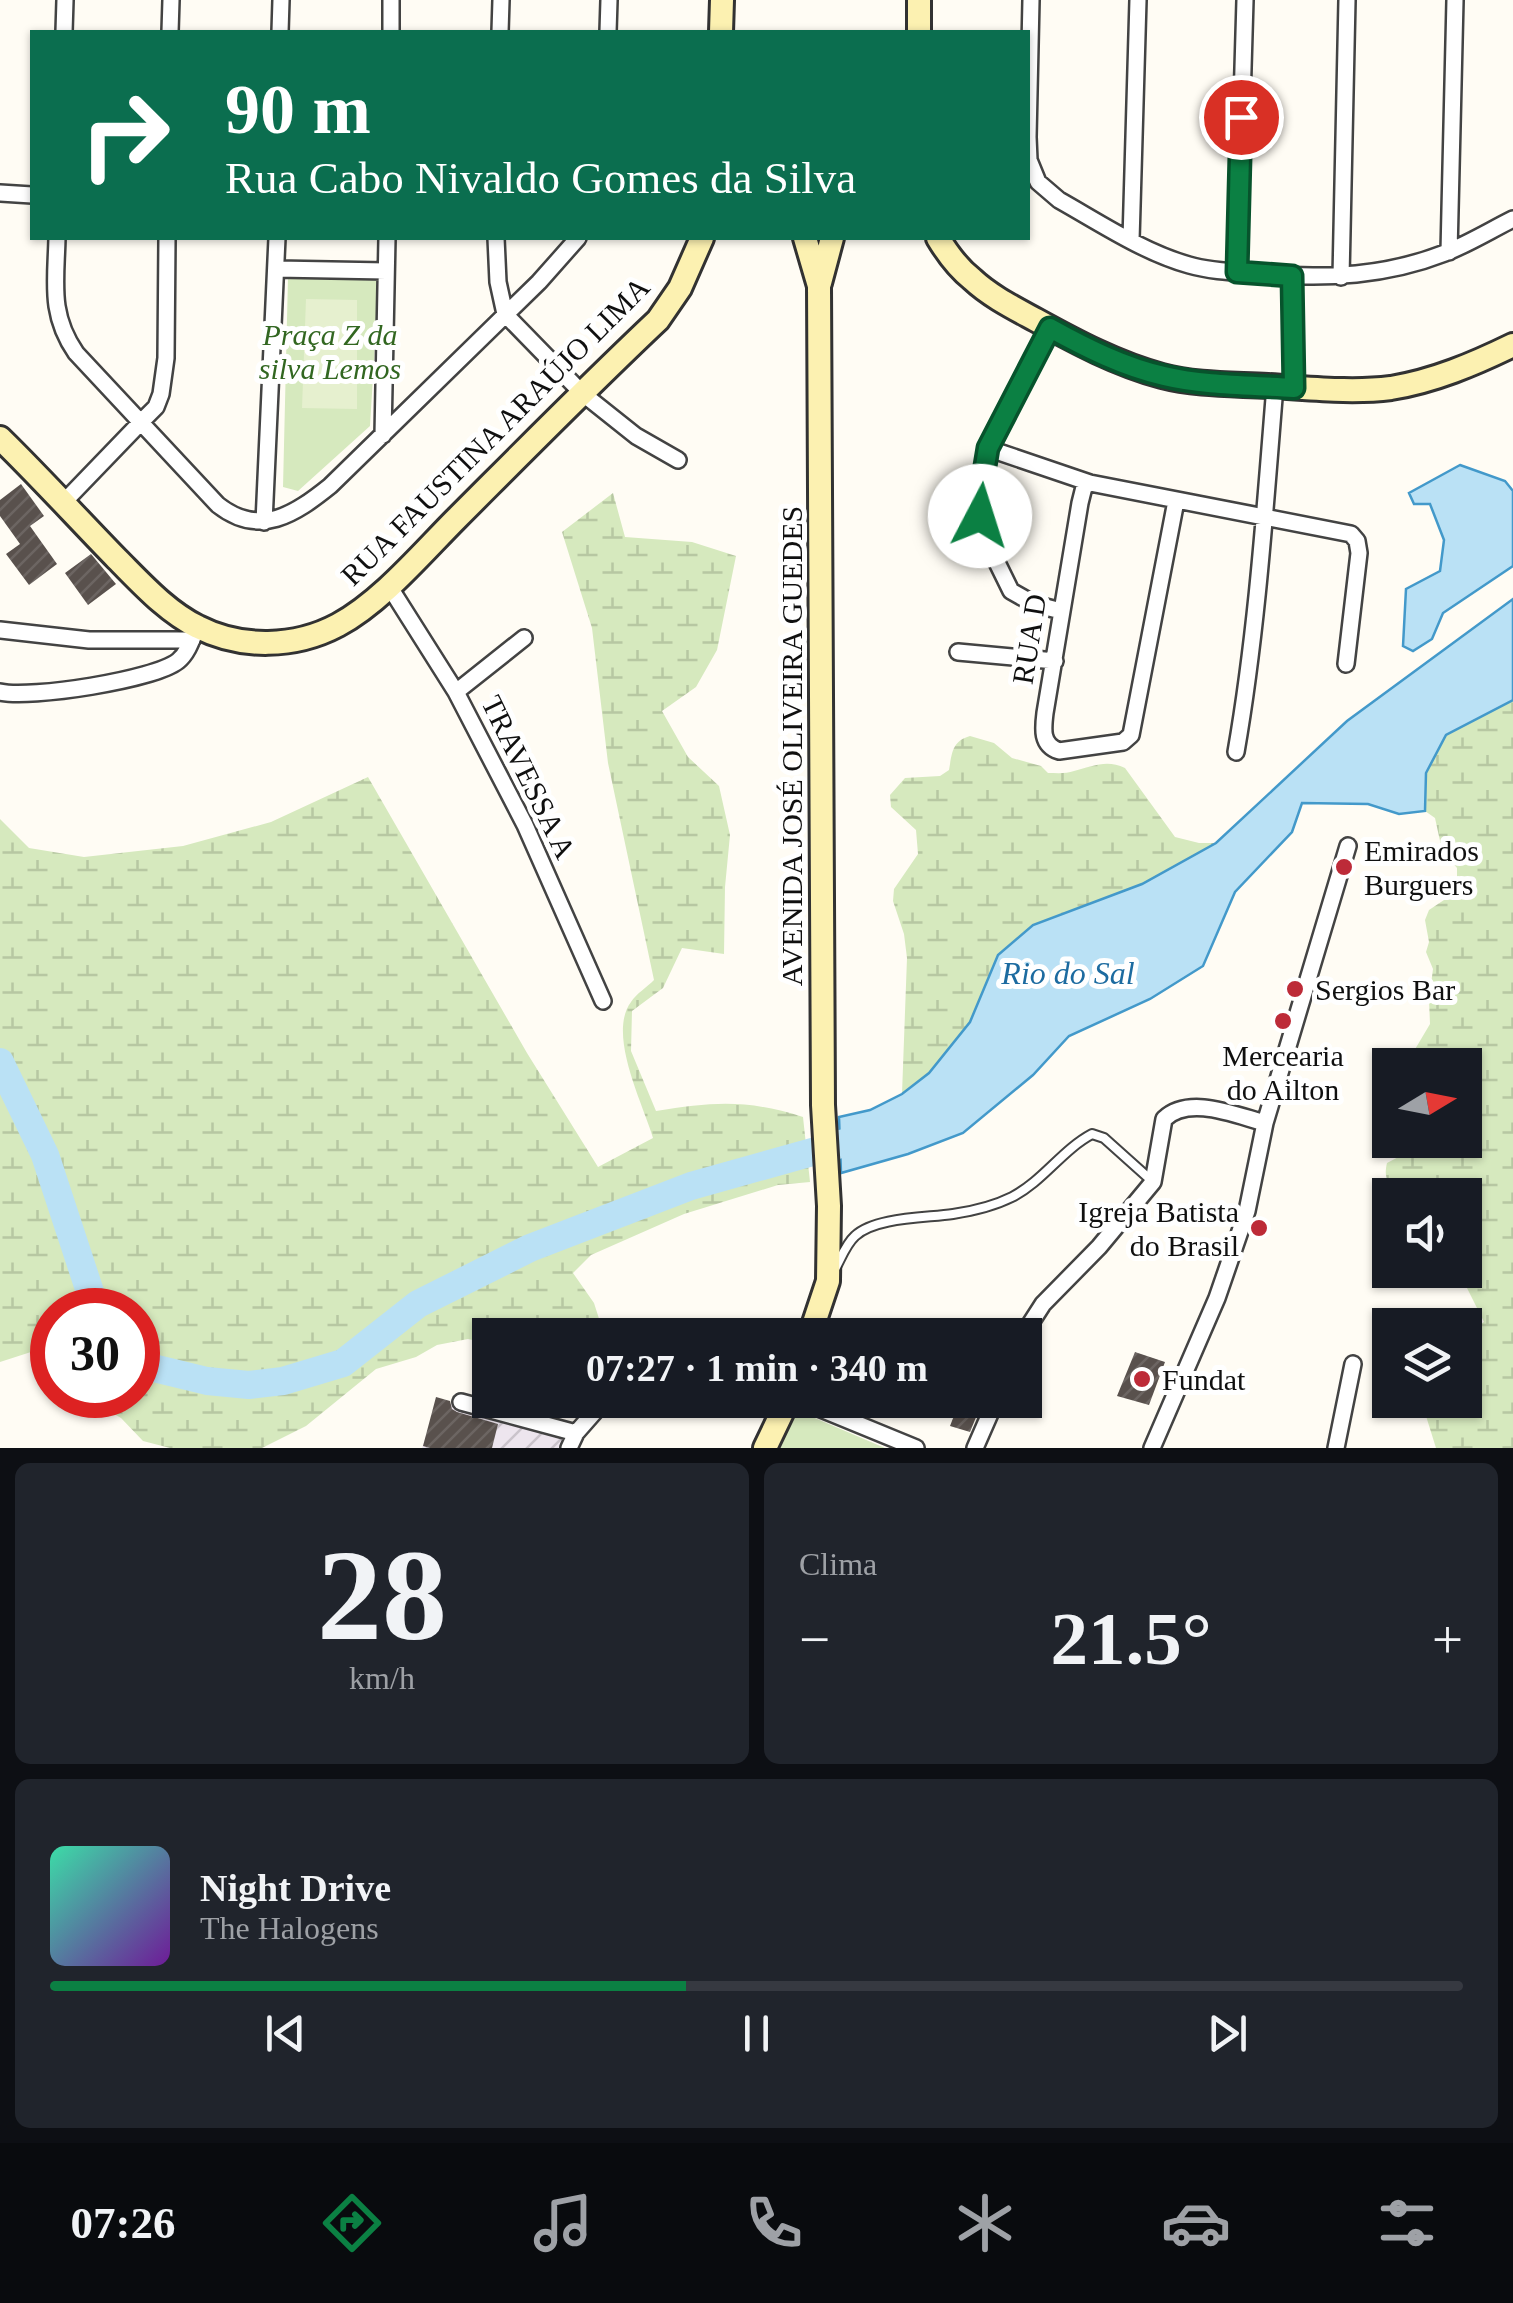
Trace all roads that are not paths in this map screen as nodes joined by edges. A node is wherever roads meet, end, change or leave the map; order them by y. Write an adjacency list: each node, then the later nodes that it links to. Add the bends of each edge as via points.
1 (65, 0): 14 (street)
2 (171, 0): 15 (street)
3 (281, 0): 16 (street)
4 (392, 0): 17 (street)
5 (500, 0): 18 (street)
6 (609, 0): 19 (street)
7 (722, 0): 20 (street)
8 (919, 0): 21 (street)
9 (1032, 0): 22 (street)
10 (1138, 0): 37 (street)
11 (1244, 0): 41 (street)
12 (1347, 0): 43 (street)
13 (1455, 0): 38 (street)
14 (64, 30)
15 (170, 30)
16 (280, 30)
17 (390, 30)
18 (500, 30)
19 (608, 30)
20 (721, 30)
21 (919, 30)
22 (1030, 30)
23 (1030, 149): 37 (street, via 1045,190)
24 (0, 193): 25 (street)
25 (30, 194)
26 (1513, 219): 38 (street)
27 (57, 240): 50 (street, via 56,295 66,338)
28 (166, 240): 50 (street, via 165,378 156,406)
29 (277, 240): 39 (street)
30 (387, 240): 40 (street)
31 (496, 240): 45 (street)
32 (576, 240): 45 (street)
33 (701, 240): 49 (street, RUA FAUSTINA ARAÚJO LIMA, via 664,312)
34 (812, 240): 44 (street, AVENIDA JOSÉ OLIVEIRA GUEDES)
35 (831, 240): 44 (street, AVENIDA JOSÉ OLIVEIRA GUEDES)
36 (939, 240): 46 (street, via 972,280)
37 (1132, 240): 41 (street, via 1190,266)
38 (1449, 252): 43 (street)
39 (277, 269): 40 (street); 59 (street)
40 (386, 271): 51 (street)
41 (1237, 272): 42 (street)
42 (1292, 276): 43 (street); 48 (street)
43 (1340, 277)
44 (819, 286): 75 (street, AVENIDA JOSÉ OLIVEIRA GUEDES)
45 (505, 314): 49 (street); 51 (street)
46 (1050, 328): 48 (street, via 1166,377); 53 (street)
47 (1513, 345): 48 (street, via 1437,377 1390,388)
48 (1285, 387): 58 (street)
49 (582, 393): 54 (street); 60 (street, RUA FAUSTINA ARAÚJO LIMA)
50 (142, 421): 57 (street); 59 (street, via 218,505)
51 (383, 435): 59 (street, via 312,501)
52 (5, 441): 57 (street, RUA FAUSTINA ARAÚJO LIMA)
53 (988, 448): 55 (street); 61 (street, via 980,496 986,541 1014,594)
54 (678, 460)
55 (1090, 483): 56 (street); 61 (street, RUA D, via 1080,503)
56 (1176, 501): 58 (street); 66 (street, RUA D, via 1129,738 1064,751 1050,747 1044,728)
57 (62, 503): 63 (street, RUA FAUSTINA ARAÚJO LIMA)
58 (1264, 516): 67 (street, via 1355,537 1359,553); 70 (street)
59 (264, 522)
60 (389, 586): 63 (street, RUA FAUSTINA ARAÚJO LIMA, via 338,625 295,640 258,644); 69 (street, TRAVESSA A)
61 (1061, 611): 66 (street, RUA D)
62 (2, 626): 63 (street, via 89,640)
63 (194, 633): 68 (street, via 176,663 143,676 19,695)
64 (524, 638): 69 (street)
65 (958, 652): 66 (street)
66 (1054, 661)
67 (1346, 664)
68 (0, 692)
69 (456, 692): 72 (street, TRAVESSA A, via 525,824)
70 (1236, 752)
71 (1348, 846): 73 (street)
72 (603, 1001)
73 (1265, 1122): 74 (street, via 1204,1108 1173,1111 1164,1119); 88 (street, via 1247,1210 1217,1298)
74 (1153, 1182): 75 (lane, via 1092,1134 1014,1196 860,1232); 77 (street)
75 (828, 1282): 76 (street, AVENIDA JOSÉ OLIVEIRA GUEDES)
76 (816, 1318)
77 (1034, 1318)
78 (1353, 1364): 89 (street)
79 (461, 1402): 84 (street)
80 (591, 1418): 84 (street)
81 (779, 1418): 85 (street)
82 (843, 1418): 86 (street)
83 (988, 1418): 87 (street)
84 (572, 1440)
85 (765, 1448)
86 (916, 1448)
87 (975, 1448)
88 (1152, 1448)
89 (1336, 1448)

